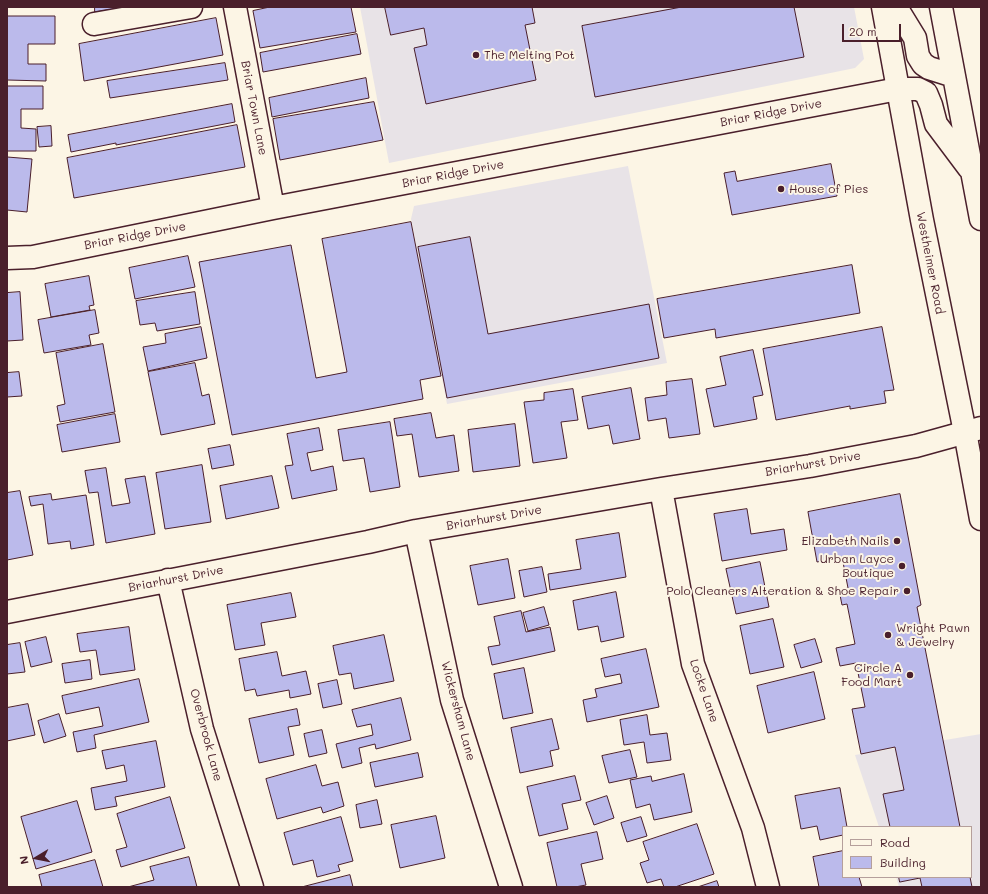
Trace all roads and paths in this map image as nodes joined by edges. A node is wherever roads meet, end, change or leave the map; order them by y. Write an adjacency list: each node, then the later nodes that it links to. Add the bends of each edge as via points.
1 (191, 7): 6 (street)
2 (236, 7): 10 (street, Briar Town Lane)
3 (883, 7): 8 (street, Westheimer Road)
4 (896, 7): 7 (street, via 915,38 918,56 923,64)
5 (941, 7): 7 (street)
6 (94, 24)
7 (954, 76): 9 (street)
8 (898, 89): 9 (street, Briar Ridge Drive, via 918,89 926,93 936,124); 10 (street, Briar Ridge Drive); 13 (street, Westheimer Road, via 923,228)
9 (972, 172): 11 (street)
10 (273, 208): 12 (street, Briar Ridge Drive, via 33,257)
11 (981, 219)
12 (7, 258)
13 (973, 430): 14 (street, Briarhurst Drive, via 916,446 810,466); 15 (street, Westheimer Road)
14 (661, 489): 16 (street, Briarhurst Drive); 21 (street, Locke Lane, via 693,664 753,828)
15 (981, 519)
16 (416, 531): 17 (street, Briarhurst Drive); 20 (street, Wickersham Lane, via 452,700)
17 (168, 580): 18 (street, Briarhurst Drive); 19 (street, Overbrook Lane, via 202,729)
18 (7, 612)
19 (252, 887)
20 (511, 887)
21 (768, 887)

